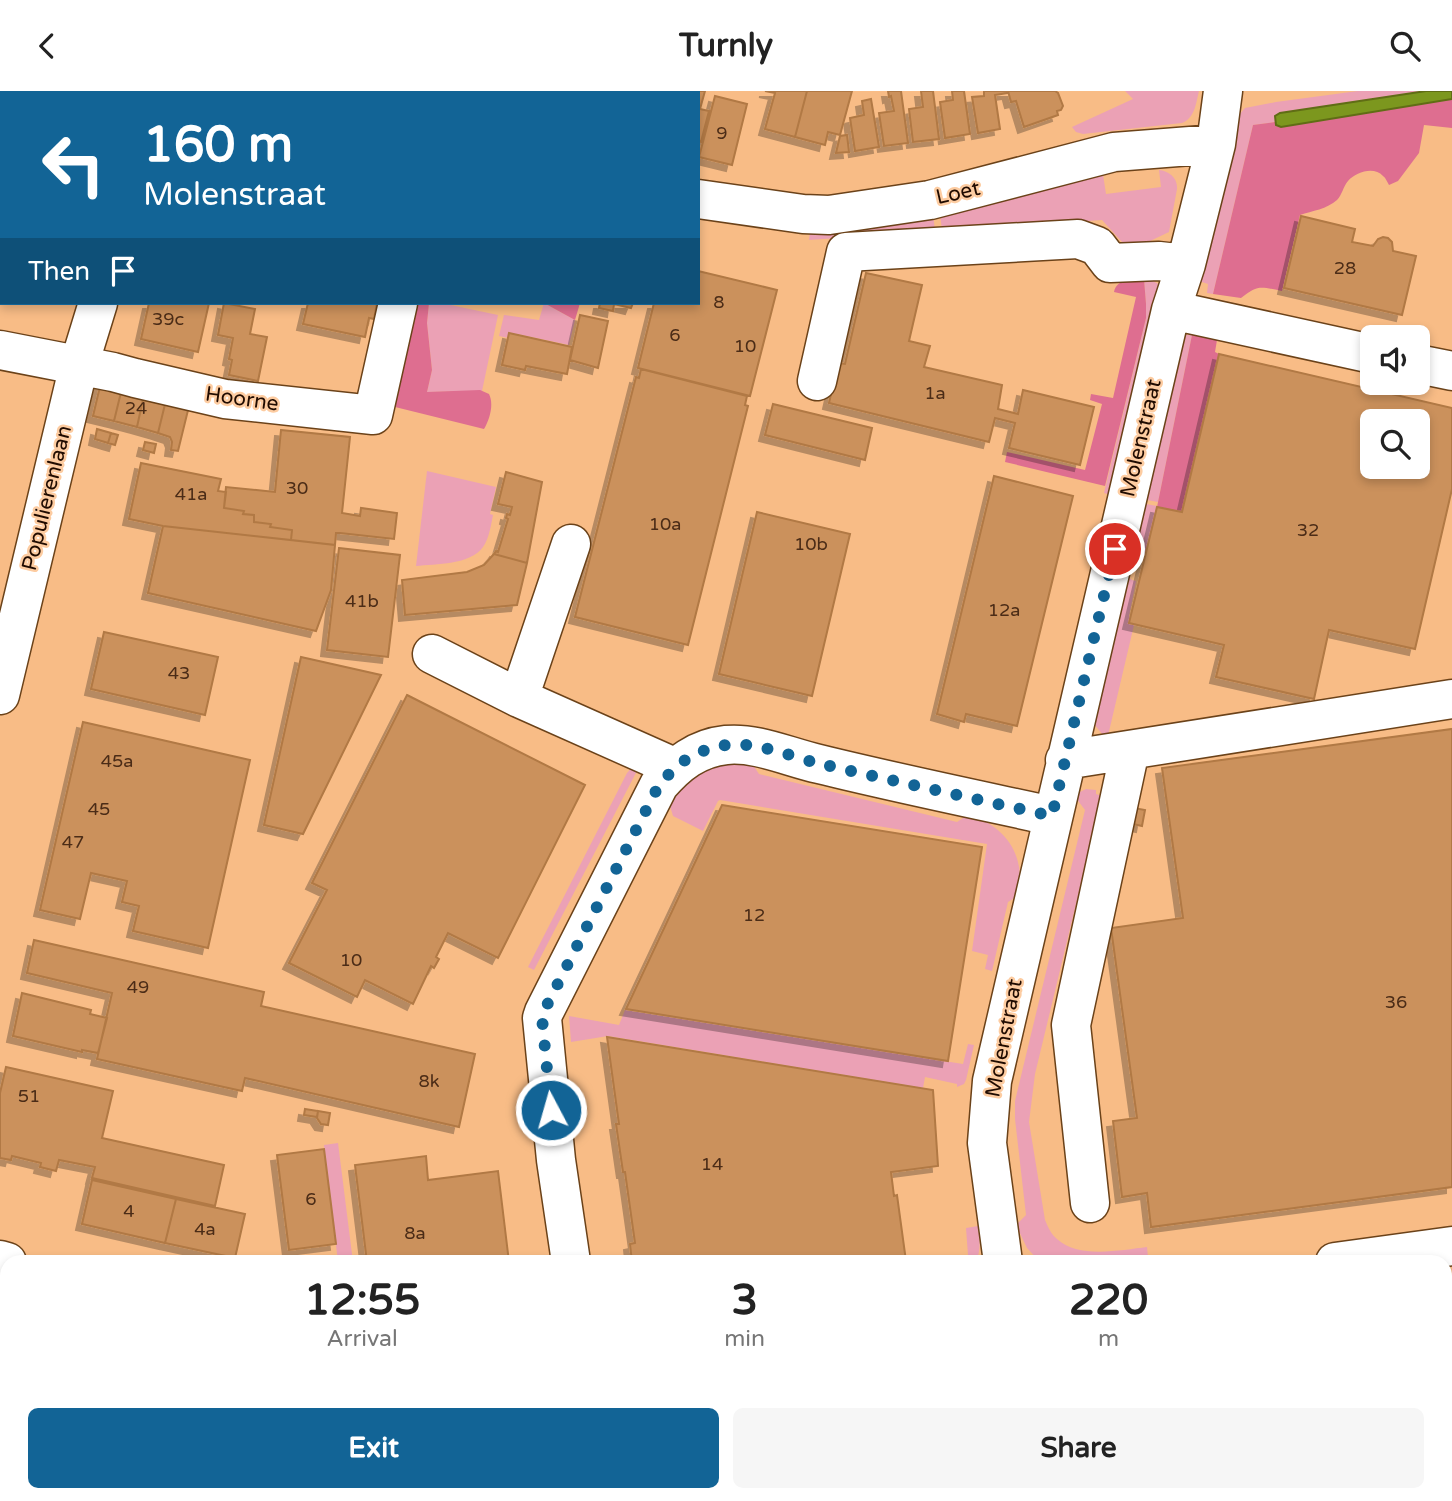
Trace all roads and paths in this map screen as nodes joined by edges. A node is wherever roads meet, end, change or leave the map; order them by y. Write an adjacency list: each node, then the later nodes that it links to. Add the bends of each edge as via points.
1 (1223, 91): 2 (street, Molenstraat)
2 (1216, 144): 3 (street, Loet, via 1114,152 930,200 829,215); 4 (street, Molenstraat)
3 (700, 199)
4 (1186, 264): 7 (street, Molenstraat); 13 (street, via 1110,263 1097,246 1078,239 846,252)
5 (98, 305): 11 (street, Populierenlaan)
6 (398, 305): 11 (street, Hoorne, via 373,415 225,399)
7 (1171, 310): 9 (street); 20 (street, Molenstraat)
8 (0, 350): 11 (street, Hoorne)
9 (1360, 351)
10 (1430, 367): 12 (street)
11 (96, 368): 16 (street, Populierenlaan)
12 (1452, 372)
13 (817, 381)
14 (571, 544): 17 (street)
15 (432, 654): 17 (street)
16 (0, 695)
17 (519, 698): 21 (street)
18 (1452, 699): 19 (street)
19 (1130, 750): 20 (street); 23 (street, via 1071,1025)
20 (1065, 760): 22 (street, Molenstraat)
21 (674, 767): 22 (street, via 697,753 747,744); 25 (street, via 659,785 542,1018)
22 (1052, 816): 26 (street, Molenstraat, via 992,1081 987,1143)
23 (1090, 1203)
24 (1452, 1246): 27 (street)
25 (570, 1255)
26 (1002, 1255)
27 (1386, 1255)

